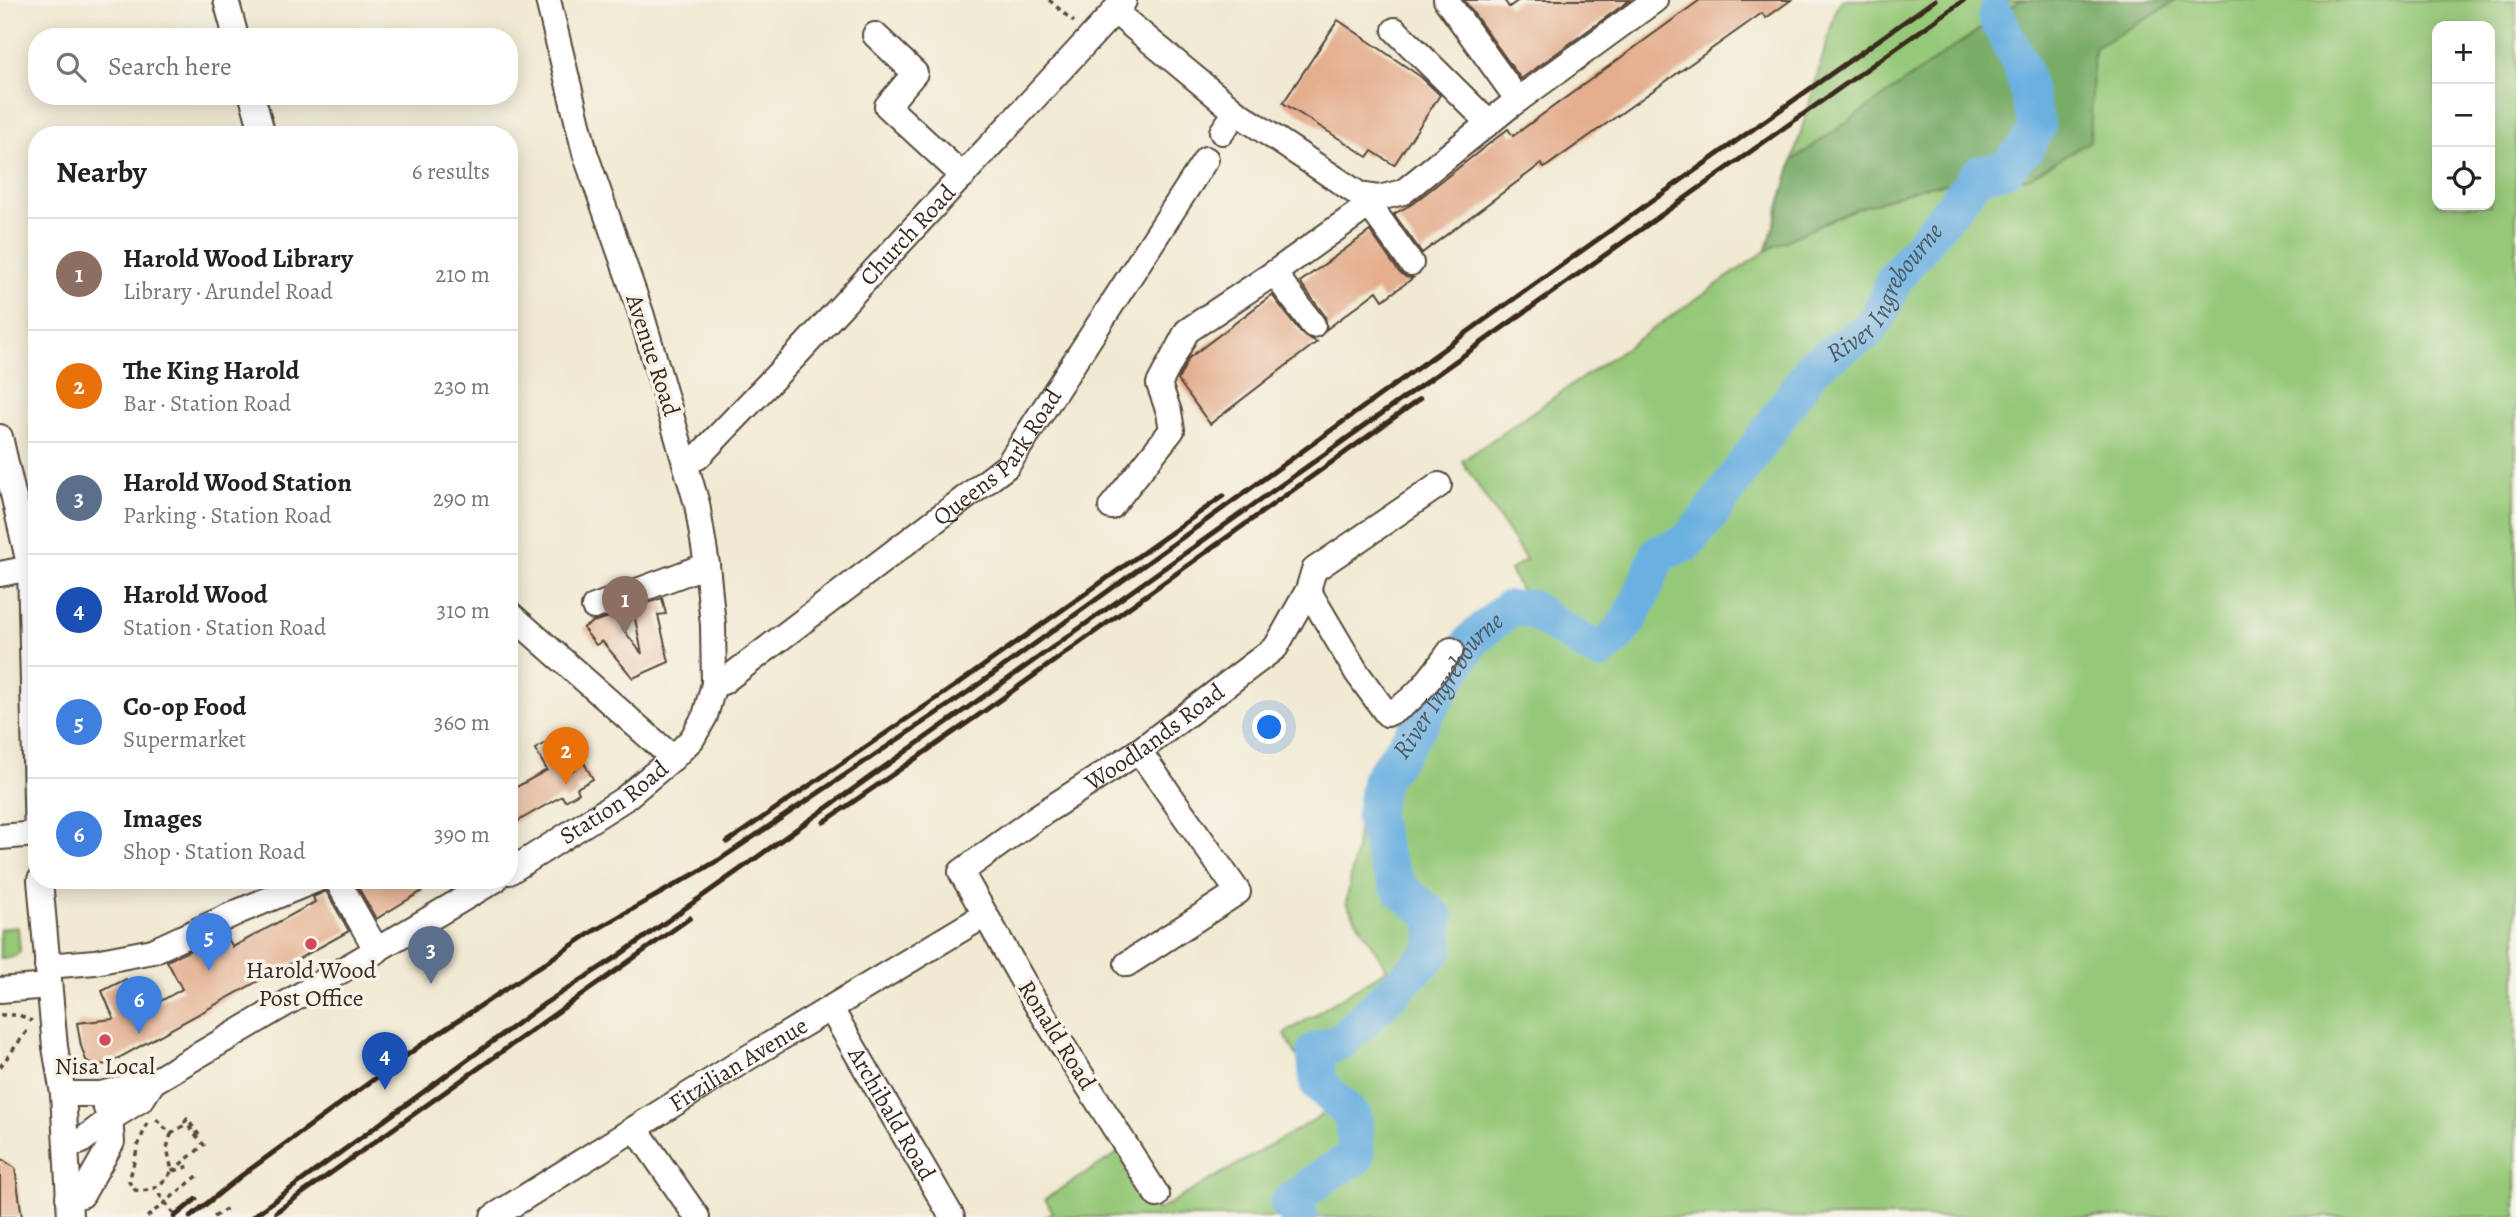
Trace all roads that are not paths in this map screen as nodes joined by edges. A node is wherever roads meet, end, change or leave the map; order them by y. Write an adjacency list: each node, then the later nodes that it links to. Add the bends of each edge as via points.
1 (226, 0): 6 (street)
2 (548, 0): 20 (street, Avenue Road, via 585,153)
3 (1446, 0): 9 (street)
4 (1655, 0): 9 (street)
5 (1120, 6): 14 (street, Church Road); 15 (street, via 1229,122)
6 (234, 28)
7 (1395, 30): 11 (street)
8 (875, 35): 14 (street, via 915,73 887,106)
9 (1518, 100): 11 (street)
10 (255, 105): 12 (street)
11 (1489, 123): 15 (street, via 1404,192)
12 (260, 126)
13 (1206, 159): 31 (street, Queens Park Road, via 1007,466 723,682)
14 (963, 176): 20 (street, Church Road, via 698,457)
15 (1375, 202): 16 (street); 17 (street)
16 (1411, 263)
17 (1274, 273): 18 (street); 22 (street, via 1187,331 1159,384 1172,430)
18 (1313, 325)
19 (0, 437): 23 (street)
20 (686, 461): 24 (street, Avenue Road)
21 (1439, 485): 27 (street)
22 (1111, 507)
23 (28, 559)
24 (707, 565): 28 (street); 31 (street, Avenue Road)
25 (28, 568): 26 (street)
26 (0, 574)
27 (1311, 580): 30 (street, via 1357,673 1387,714 1398,710); 33 (street, Woodlands Road, via 1276,647)
28 (594, 607)
29 (518, 621): 34 (street)
30 (1451, 650)
31 (714, 684): 32 (street, Avenue Road)
32 (705, 716): 34 (street, Station Road, via 692,739)
33 (1139, 751): 38 (street, Woodlands Road); 45 (street, via 1238,892)
34 (673, 758): 37 (street, Station Road, via 624,799)
35 (28, 836): 36 (street)
36 (0, 837)
37 (518, 866)
38 (961, 872): 43 (street, Ronald Road)
39 (41, 889): 46 (street)
40 (294, 889): 46 (street, via 153,951 95,961)
41 (342, 889): 44 (street)
42 (480, 889): 44 (street)
43 (985, 915): 48 (street, Fitzilian Avenue); 55 (street, Ronald Road)
44 (377, 951): 49 (street)
45 (1127, 964)
46 (48, 976): 47 (street); 50 (street)
47 (0, 990)
48 (831, 1009): 53 (street, Fitzilian Avenue); 59 (street, Archibald Road)
49 (153, 1082): 51 (street); 52 (street, via 142,1100)
50 (63, 1094): 51 (street); 54 (street)
51 (101, 1094): 52 (street)
52 (110, 1119): 54 (street, via 80,1142); 56 (street, via 112,1142 82,1195)
53 (636, 1129): 57 (street); 58 (street, Fitzilian Avenue)
54 (67, 1144): 56 (street)
55 (1157, 1195)
56 (69, 1207)
57 (693, 1215)
58 (493, 1217)
59 (952, 1217)

